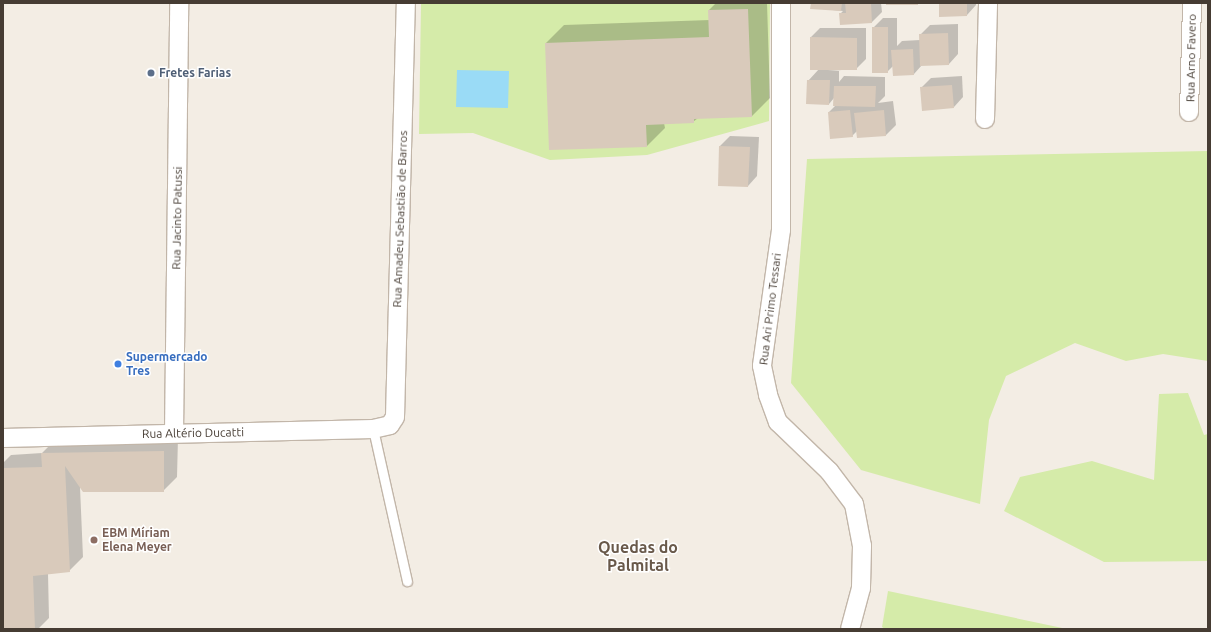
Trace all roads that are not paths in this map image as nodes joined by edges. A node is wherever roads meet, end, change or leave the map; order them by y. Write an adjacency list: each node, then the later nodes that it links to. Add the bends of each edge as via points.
1 (179, 3): 9 (street, Rua Jacinto Patussi)
2 (406, 3): 8 (street, Rua Amadeu Sebastião de Barros, via 395,417 390,425)
3 (781, 3): 12 (street, Rua Ari Primo Tessari, via 781,230 762,366 768,395 778,422 829,470 854,504 862,546 861,588)
4 (988, 3): 7 (street)
5 (1192, 3): 6 (street, Rua Arno Favero)
6 (1189, 112)
7 (985, 119)
8 (378, 429): 9 (street, Rua Altério Ducatti); 11 (lane)
9 (174, 433): 10 (street, Rua Altério Ducatti)
10 (3, 438)
11 (407, 581)
12 (850, 629)

